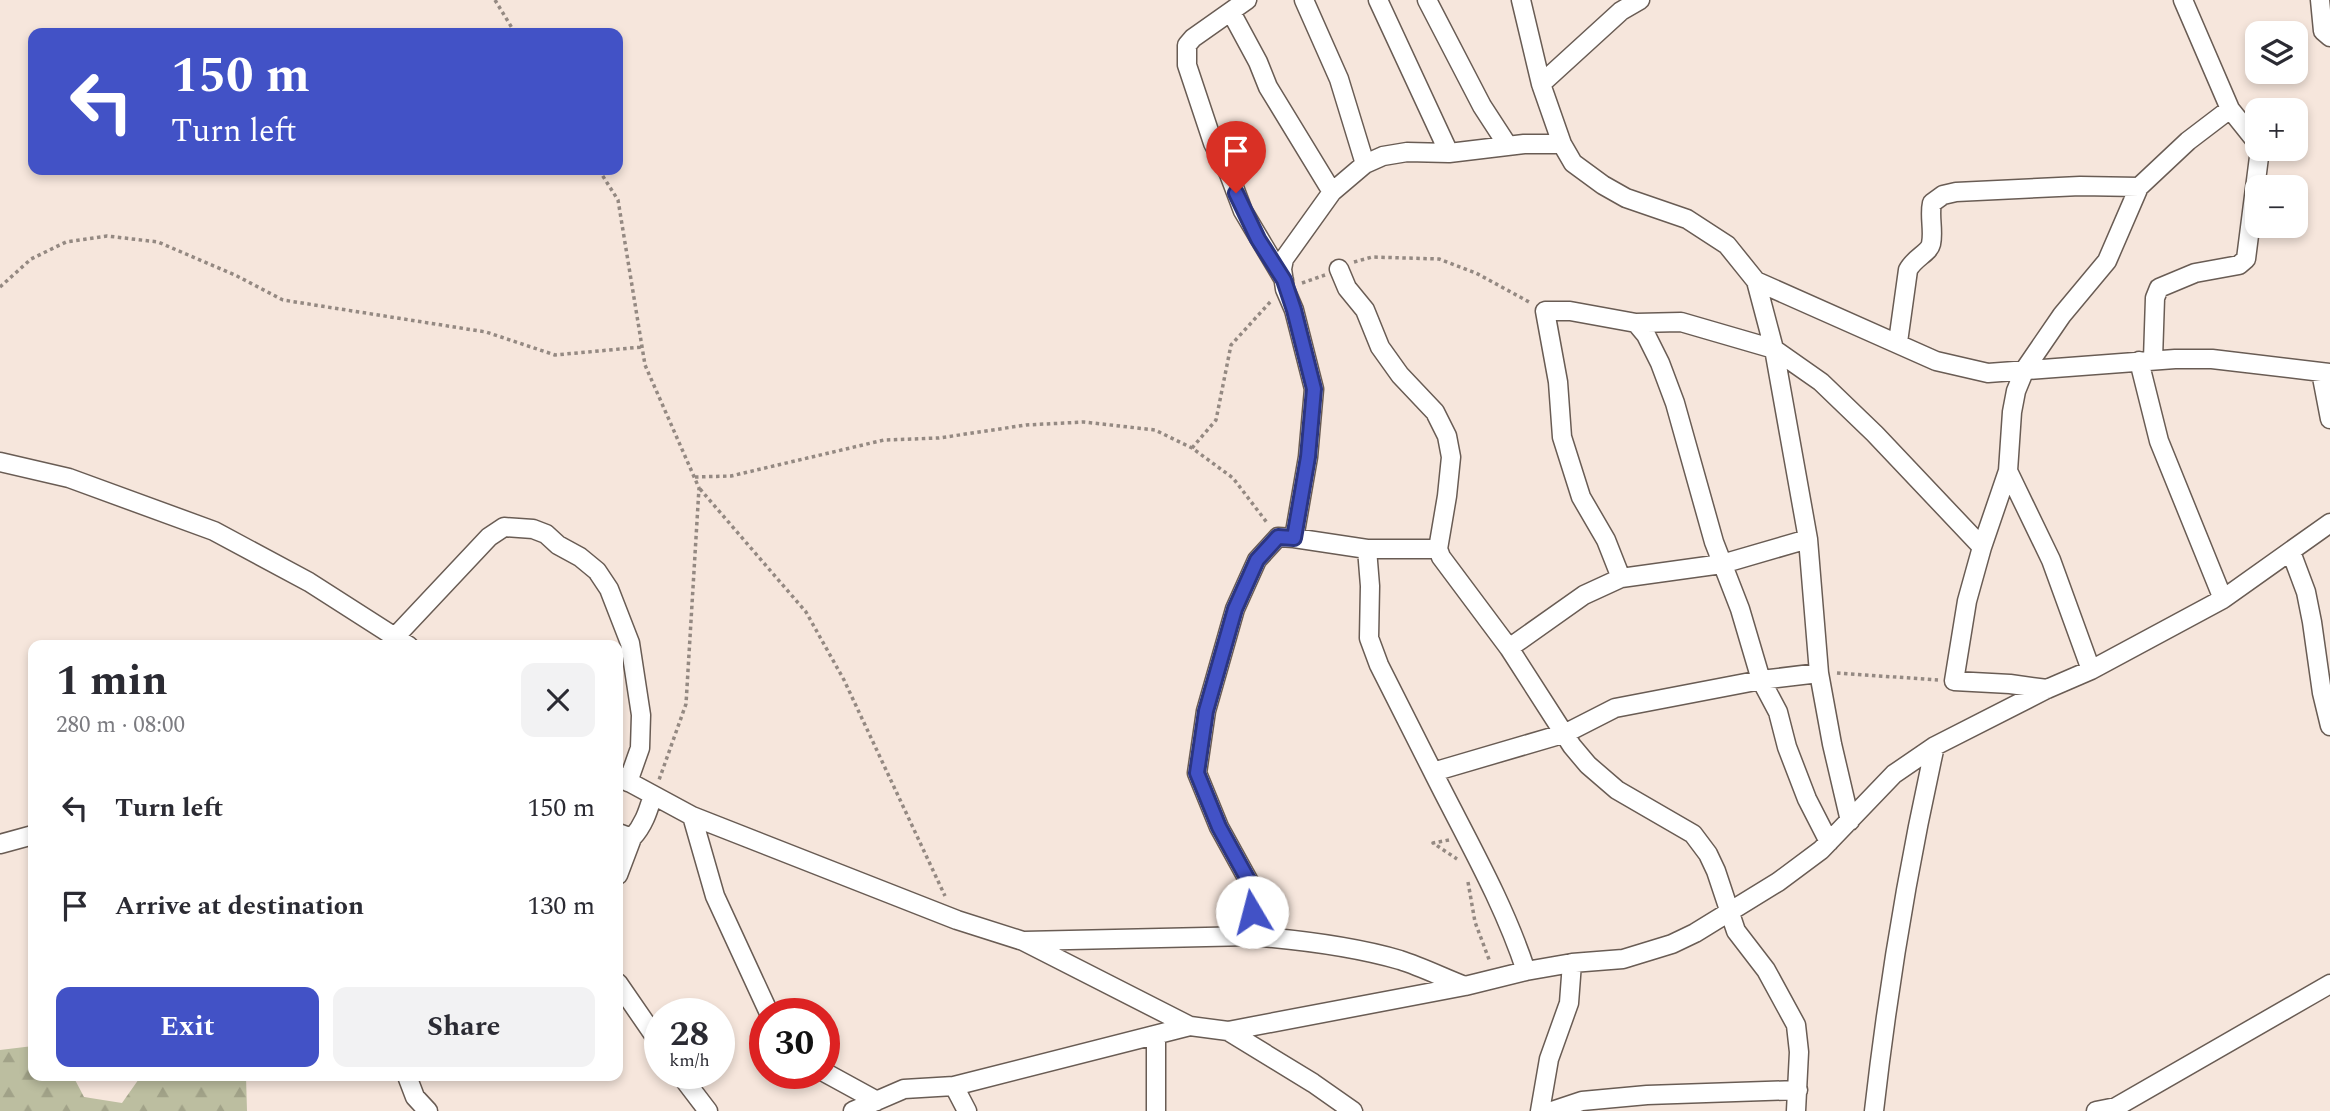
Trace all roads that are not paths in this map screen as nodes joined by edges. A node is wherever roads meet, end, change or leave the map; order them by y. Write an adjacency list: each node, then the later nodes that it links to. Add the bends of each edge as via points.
1 (1247, 0): 10 (street)
2 (1304, 0): 19 (street, via 1339,79)
3 (1378, 0): 17 (street)
4 (1427, 0): 16 (street)
5 (1521, 0): 12 (street)
6 (1640, 0): 9 (street)
7 (2183, 0): 13 (street)
8 (2320, 0): 11 (street, via 2323,31)
9 (1619, 6): 12 (street)
10 (1231, 12): 21 (street, via 1269,87); 23 (street, via 1187,45 1187,65 1213,143 1243,211)
11 (2330, 37)
12 (1541, 84): 15 (street)
13 (2230, 109): 14 (street); 20 (street)
14 (2245, 128)
15 (1562, 144): 16 (street); 24 (street, via 1573,163 1603,185 1687,219 1727,245)
16 (1508, 146): 17 (street)
17 (1449, 153): 19 (street, via 1406,152)
18 (2258, 161): 28 (street, via 2246,258 2239,265 2195,273 2159,288)
19 (1365, 164): 21 (street)
20 (2139, 187): 26 (street, via 1943,195 1932,203 1931,244 1908,270); 29 (street, via 2107,261)
21 (1332, 192): 23 (street, via 1284,259)
22 (1339, 269): 38 (street, via 1365,310 1380,347 1436,412 1447,436 1451,457)
23 (1284, 280): 35 (street, via 1314,389 1308,457)
24 (1756, 281): 26 (street); 27 (street)
25 (1636, 323): 27 (street, via 1681,322); 41 (street, via 1660,363 1675,403); 42 (street, via 1545,311 1562,437 1581,498 1606,540)
26 (1898, 342): 29 (street, via 1961,368 1988,373)
27 (1774, 349): 36 (street); 37 (street, via 1821,382 1875,433)
28 (2146, 360): 29 (street); 30 (street, via 2212,359); 43 (street, via 2159,441)
29 (2025, 369): 33 (street, via 2014,402)
30 (2325, 372): 31 (street)
31 (2330, 419)
32 (0, 462): 44 (street, via 69,478 214,531 309,582)
33 (2008, 471): 37 (street); 47 (street, via 2051,560)
34 (2330, 523): 40 (street)
35 (1286, 537): 39 (street); 64 (street, via 1257,560 1235,609 1206,711 1197,773 1219,827 1252,887)
36 (1808, 539): 41 (street); 48 (street)
37 (1982, 547): 50 (street, via 1961,629 1954,681)
38 (1438, 549): 39 (street); 46 (street)
39 (1367, 550): 54 (street, via 1369,638)
40 (2291, 552): 43 (street); 51 (street, via 2306,593)
41 (1722, 564): 42 (street); 49 (street)
42 (1621, 578): 46 (street, via 1584,595)
43 (2223, 599): 47 (street)
44 (400, 640)
45 (403, 640): 55 (street, via 489,537 504,527 546,534 597,571 610,589 630,643 641,715 640,748)
46 (1509, 648): 52 (street)
47 (2091, 670): 50 (street)
48 (1819, 673): 49 (street); 58 (street)
49 (1761, 680): 52 (street, via 1615,708); 61 (street, via 1778,712 1807,799)
50 (2047, 689): 53 (street)
51 (2330, 726)
52 (1566, 733): 54 (street); 63 (street, via 1588,765 1617,790 1693,834 1712,862)
53 (1936, 746): 58 (street, via 1894,774); 93 (street, via 1915,835)
54 (1433, 772): 67 (street, via 1512,929)
55 (623, 779): 56 (street)
56 (653, 795): 57 (street); 59 (street, via 644,822)
57 (692, 816): 65 (street, via 957,920); 71 (street, via 715,896)
58 (1850, 821): 61 (street)
59 (625, 835)
60 (28, 836): 62 (street)
61 (1829, 842): 63 (street, via 1778,882)
62 (0, 844)
63 (1730, 911): 66 (street, via 1695,933 1645,954); 80 (street, via 1736,931 1766,970 1796,1025)
64 (1251, 936): 65 (street); 69 (street, via 1364,950)
65 (1023, 941): 73 (street)
66 (1572, 963): 67 (street); 90 (street, via 1569,1003 1549,1059)
67 (1526, 971): 69 (street)
68 (2330, 984): 83 (street)
69 (1465, 986): 74 (street)
70 (623, 990): 72 (street)
71 (762, 998)
72 (644, 1021)
73 (1190, 1026): 74 (street); 75 (street)
74 (1228, 1031): 89 (street)
75 (1156, 1036): 78 (street); 88 (street)
76 (409, 1081): 84 (street)
77 (840, 1081): 81 (street)
78 (954, 1086): 81 (street, via 904,1089); 87 (street)
79 (691, 1089): 85 (street)
80 (1798, 1090): 82 (street); 92 (street)
81 (877, 1101): 86 (street)
82 (1713, 1103): 91 (street, via 1647,1096 1582,1101)
83 (2121, 1109): 94 (street)
84 (428, 1111)
85 (708, 1111)
86 (853, 1111)
87 (967, 1111)
88 (1156, 1111)
89 (1353, 1111)
90 (1541, 1111)
91 (1552, 1111)
92 (1796, 1111)
93 (1874, 1111)
94 (2096, 1111)

